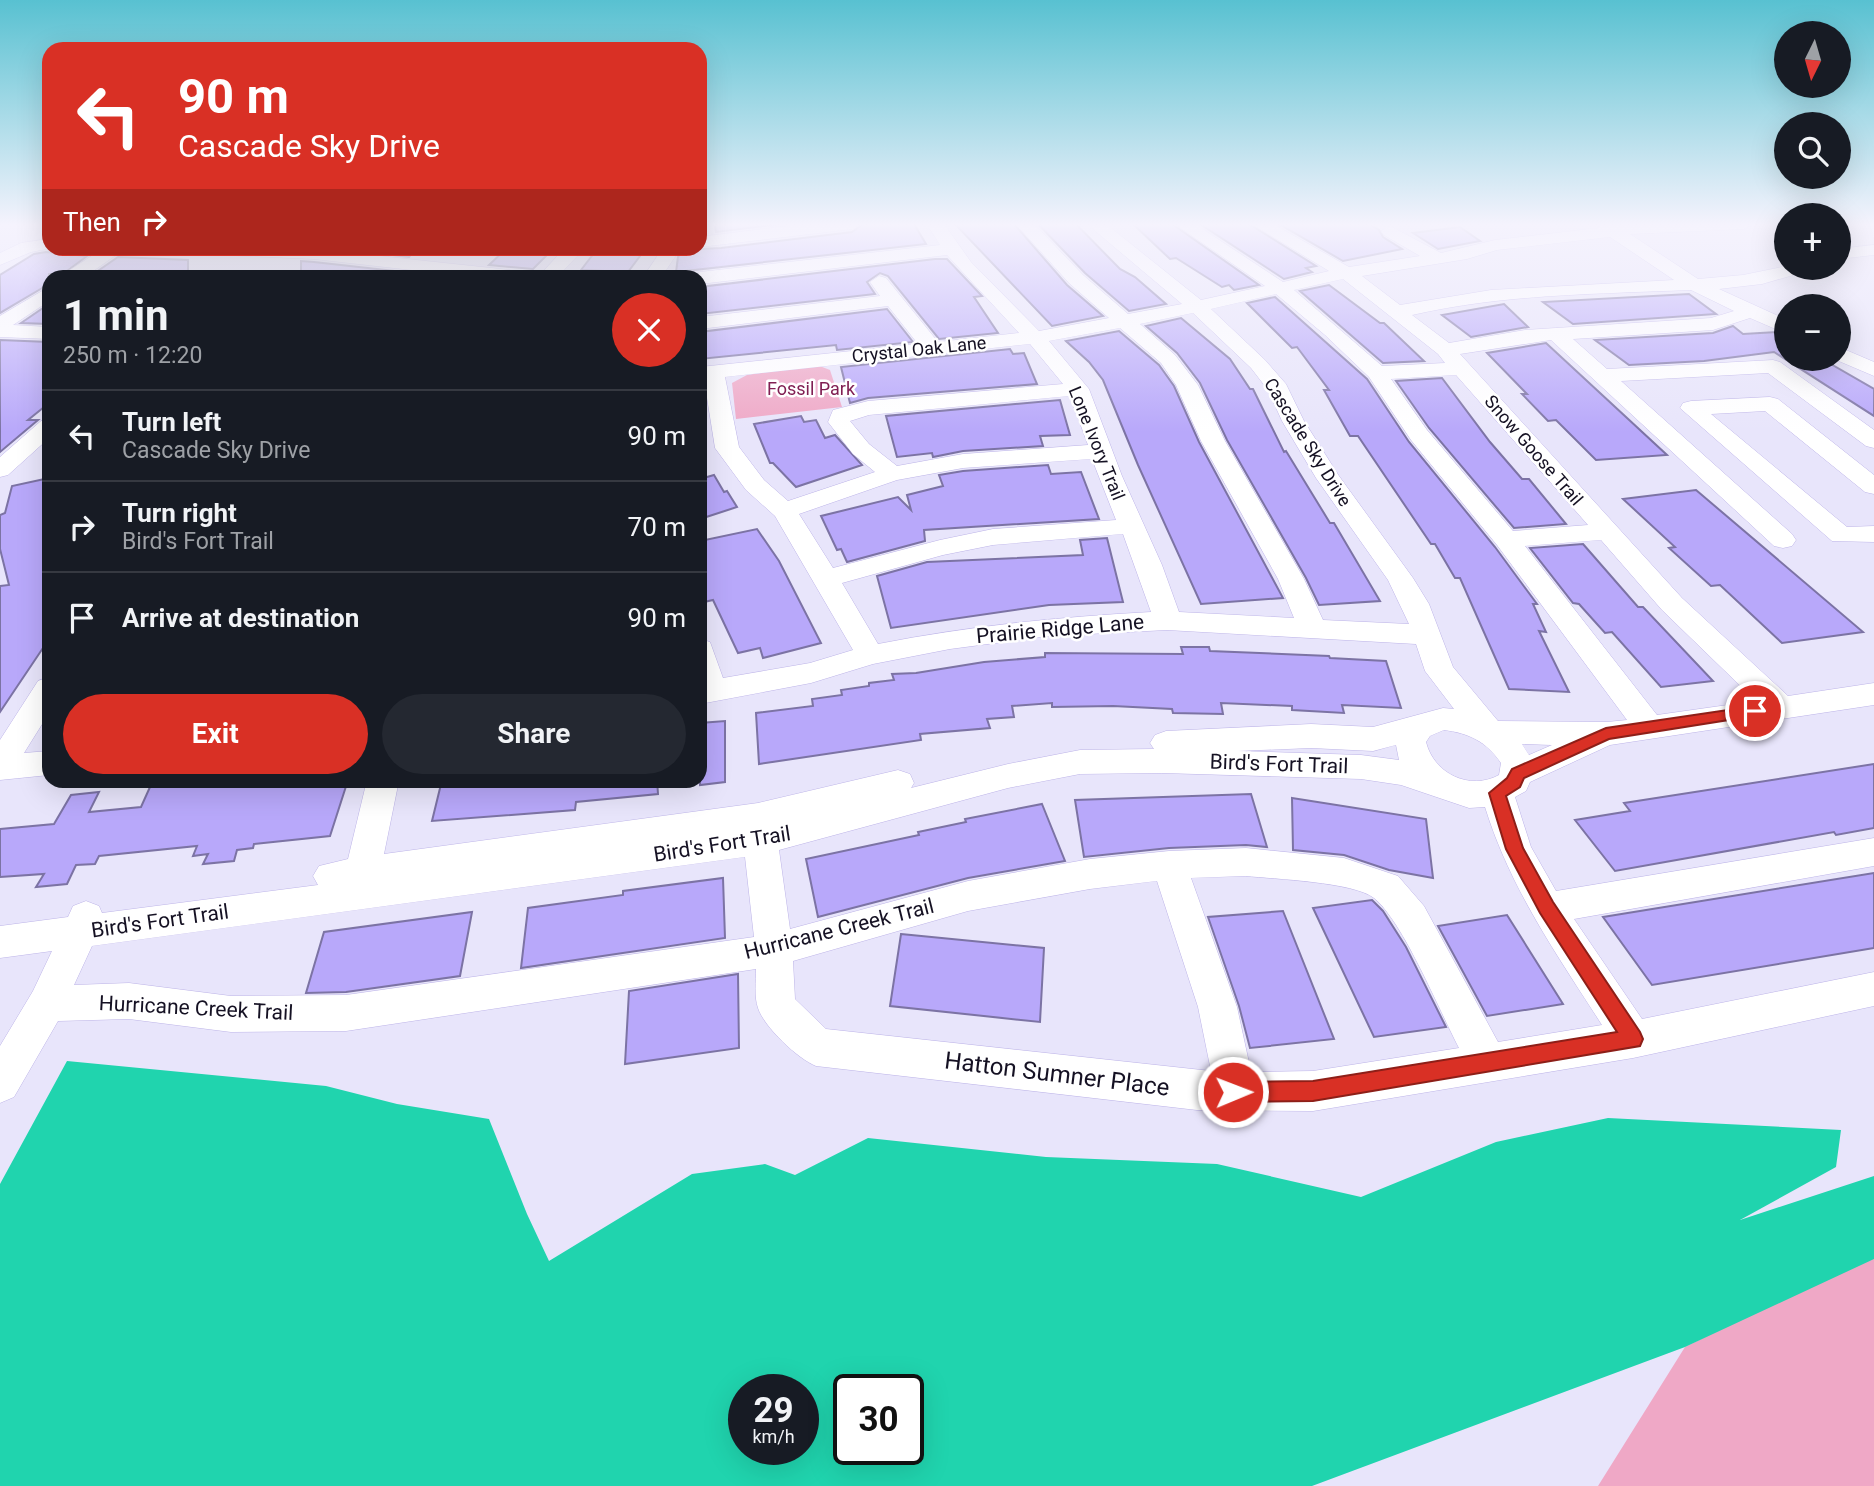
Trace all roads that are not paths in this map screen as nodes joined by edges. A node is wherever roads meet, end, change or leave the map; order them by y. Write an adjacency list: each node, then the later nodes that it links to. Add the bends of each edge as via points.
1 (886, 293): 11 (street)
2 (990, 293): 22 (street, Lone Ivory Trail)
3 (1092, 293): 16 (street)
4 (1181, 293): 12 (street, Cascade Sky Drive)
5 (1261, 293): 12 (street, Crystal Oak Lane)
6 (1286, 293): 29 (street)
7 (1373, 293): 13 (street, Snow Goose Trail)
8 (1502, 293): 13 (street)
9 (1712, 293): 14 (street)
10 (42, 298): 18 (street)
11 (890, 300): 15 (street); 23 (street)
12 (1198, 307): 16 (street, Crystal Oak Lane); 50 (street, Cascade Sky Drive, via 1278,389 1328,478 1400,578)
13 (1397, 312): 24 (street, Snow Goose Trail)
14 (1749, 312): 17 (street); 21 (street, via 1713,324)
15 (707, 322)
16 (1124, 322): 22 (street, Crystal Oak Lane); 49 (street, via 1168,359 1187,385)
17 (1774, 323)
18 (0, 325)
19 (0, 331): 20 (street)
20 (42, 333)
21 (1556, 334): 24 (street); 30 (street)
22 (1032, 338): 23 (street, Crystal Oak Lane); 31 (street, Lone Ivory Trail)
23 (931, 347): 28 (street, Crystal Oak Lane)
24 (1445, 350): 26 (street, Snow Goose Trail)
25 (1851, 358): 27 (street)
26 (1462, 368): 29 (street); 43 (street, Snow Goose Trail)
27 (1874, 370)
28 (707, 373): 41 (street, via 727,448 755,485)
29 (1377, 373): 45 (street, via 1419,436)
30 (1602, 376): 33 (street, via 1773,366); 46 (street)
31 (1078, 389): 35 (street, Lone Ivory Trail); 39 (street, via 881,407 841,415 839,422 847,434)
32 (42, 431): 37 (street)
33 (1874, 441)
34 (42, 451): 37 (street)
35 (1100, 451): 39 (street, via 985,459); 42 (street, Lone Ivory Trail)
36 (1831, 454): 38 (street); 40 (street); 44 (street, via 1770,404 1691,408 1841,535)
37 (5, 460)
38 (1868, 460)
39 (892, 474): 41 (street)
40 (1874, 487)
41 (784, 511): 47 (street)
42 (1131, 526): 47 (street, via 993,537); 48 (street, Lone Ivory Trail)
43 (1606, 532): 45 (street); 56 (street, Snow Goose Trail, via 1672,604)
44 (1874, 534)
45 (1506, 539): 58 (street)
46 (1783, 540)
47 (826, 579): 51 (street)
48 (1167, 621): 49 (street, Prairie Ridge Lane); 51 (street, Prairie Ridge Lane, via 1049,627)
49 (1313, 629): 50 (street, Prairie Ridge Lane)
50 (1427, 635): 52 (street, Cascade Sky Drive)
51 (870, 655): 53 (street, Prairie Ridge Lane, via 811,673)
52 (1440, 671): 57 (street, Cascade Sky Drive, via 1439,705); 59 (street, Cascade Sky Drive)
53 (707, 692)
54 (1874, 694): 56 (street)
55 (42, 699): 63 (street)
56 (1781, 707): 58 (street)
57 (1423, 725): 59 (street, via 1458,720); 61 (street, Bird's Fort Trail, via 1373,739 1311,736); 66 (street, via 1410,739 1410,750 1425,774)
58 (1649, 727): 60 (street)
59 (1488, 731): 60 (street); 64 (street, via 1512,752 1517,763)
60 (1606, 734): 64 (street)
61 (1077, 754): 66 (street, Bird's Fort Trail, via 1361,767 1401,773); 67 (street, Bird's Fort Trail, via 996,779)
62 (42, 764): 63 (street)
63 (0, 767)
64 (1507, 784): 66 (street, via 1484,796); 68 (street)
65 (381, 788): 71 (street)
66 (1447, 788): 68 (street)
67 (758, 828): 71 (street, Bird's Fort Trail); 76 (street, Hatton Sumner Place)
68 (1515, 849): 72 (street)
69 (1874, 852): 72 (street)
70 (1169, 865): 76 (street, Hurricane Creek Trail, via 1090,874 968,897); 80 (street, Hurricane Creek Trail, via 1247,862 1344,873 1385,886 1411,917); 82 (street, via 1232,1065)
71 (360, 883): 73 (street, Bird's Fort Trail)
72 (1546, 908): 79 (street)
73 (82, 924): 74 (street, Bird's Fort Trail); 75 (street, Bird's Fort Trail); 78 (street)
74 (0, 926)
75 (0, 942)
76 (774, 950): 78 (street, Hurricane Creek Trail, via 346,1013 231,1014 129,1002); 82 (street, Hatton Sumner Place, via 776,1006 816,1047)
77 (1874, 989): 79 (street, Hatton Sumner Place)
78 (47, 1004): 81 (street)
79 (1633, 1039): 80 (street, Hatton Sumner Place)
80 (1487, 1062): 82 (street, Hatton Sumner Place, via 1313,1091)
81 (4, 1072)
82 (1233, 1092)

